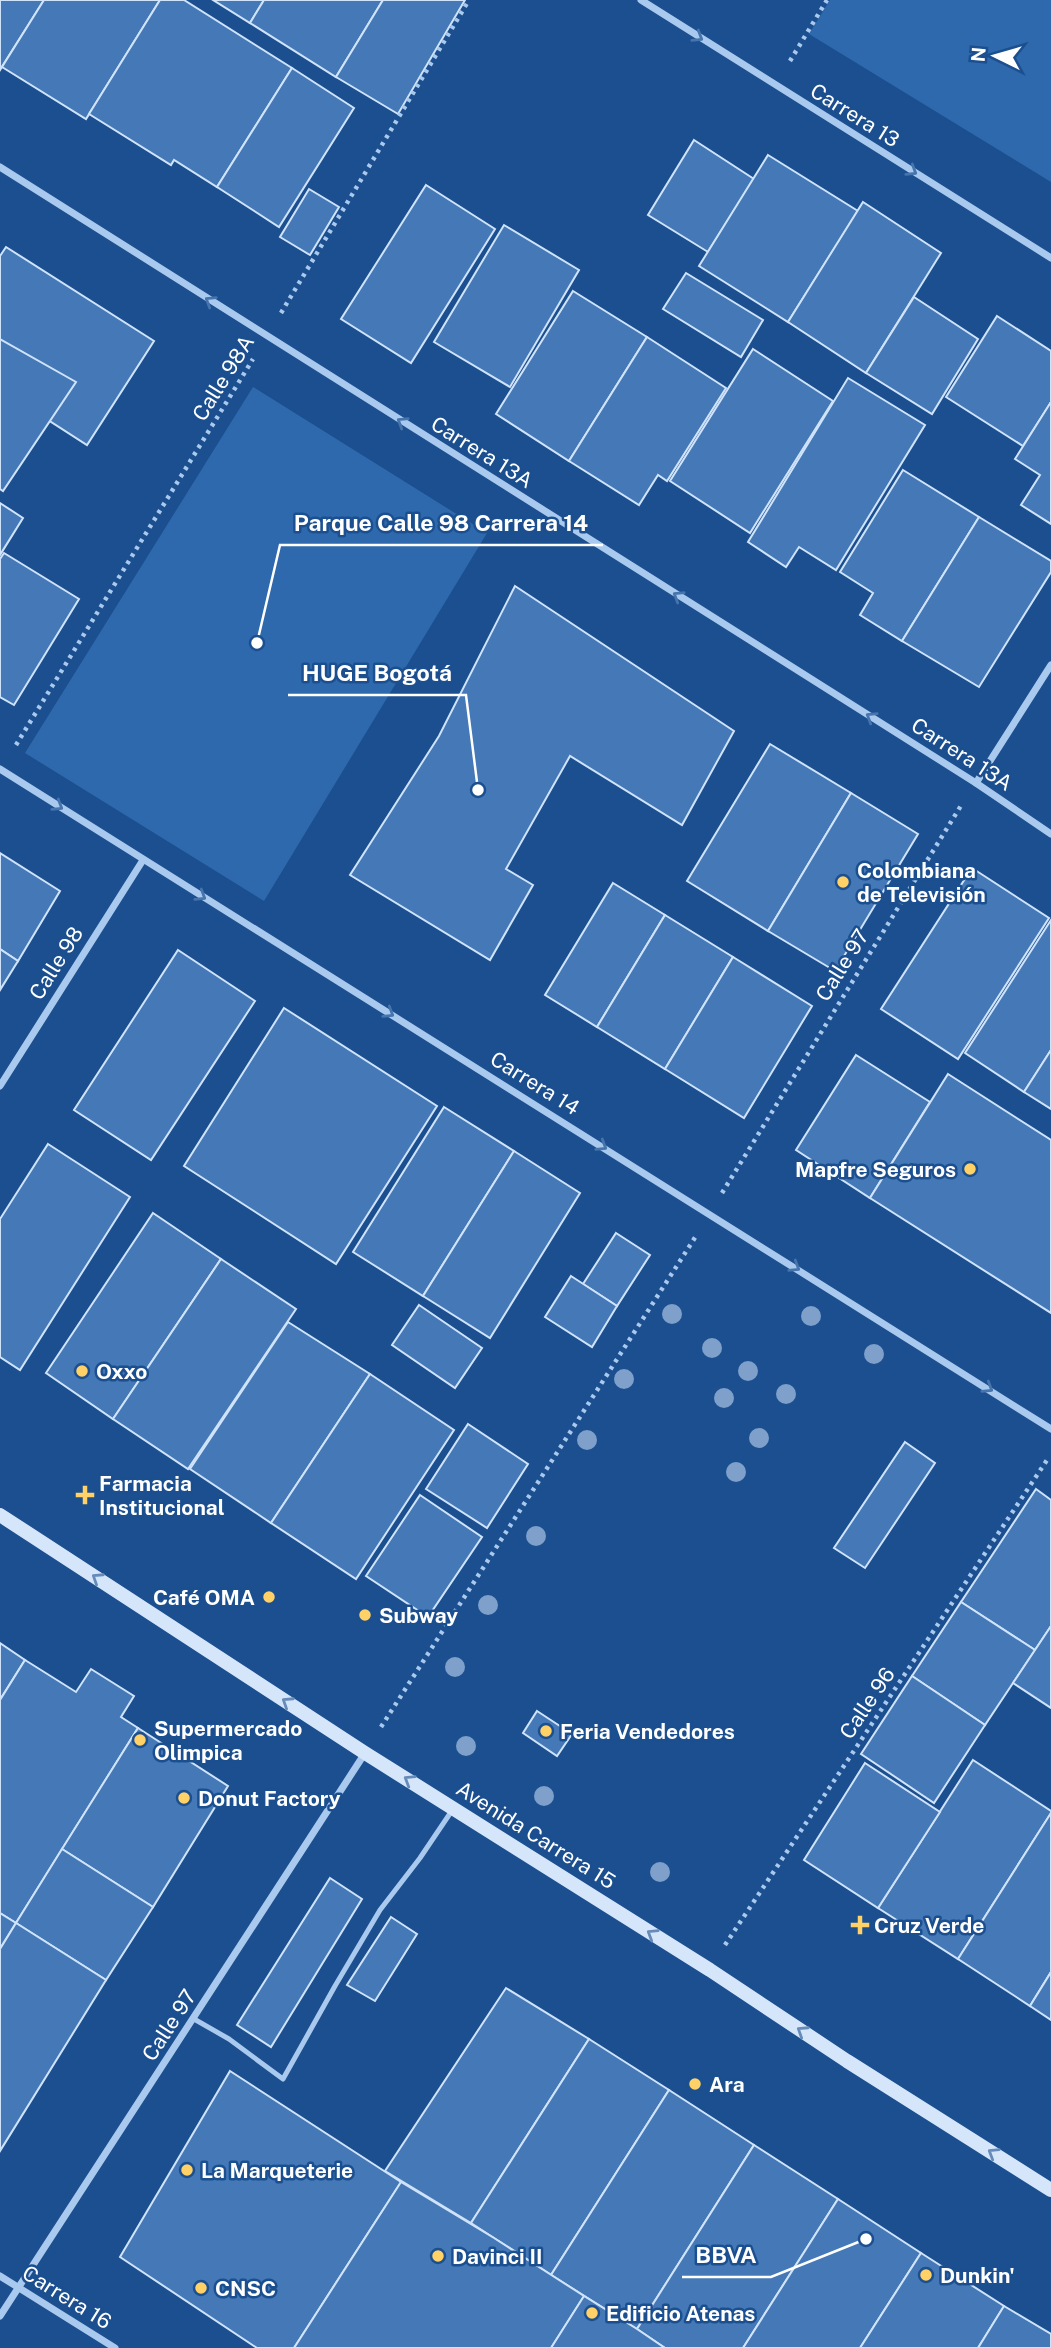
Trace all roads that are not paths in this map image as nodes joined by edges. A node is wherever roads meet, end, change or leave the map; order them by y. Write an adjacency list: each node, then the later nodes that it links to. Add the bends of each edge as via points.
1 (641, 0): 3 (street, Carrera 13, one-way to 3)
2 (0, 167): 6 (street, Carrera 13A, one-way to 2)
3 (1051, 258)
4 (1051, 665): 6 (street)
5 (0, 770): 8 (street, Carrera 14, one-way to 8)
6 (976, 783): 7 (street, Carrera 13A)
7 (1051, 834)
8 (143, 860): 9 (street, Calle 98); 10 (street, Carrera 14, one-way to 10)
9 (0, 1086)
10 (1051, 1429)
11 (0, 1515): 12 (main road, Avenida Carrera 15, one-way to 11)
12 (365, 1753): 13 (main road, Avenida Carrera 15, one-way to 12); 14 (street, Calle 97)
13 (454, 1808): 14 (lane, via 380,1910 283,2079); 15 (main road, Avenida Carrera 15, one-way to 13)
14 (194, 2019): 17 (street, Calle 97)
15 (1051, 2190)
16 (0, 2276): 17 (street, Carrera 16)
17 (19, 2288): 18 (street, Calle 97); 19 (street, Carrera 16)
18 (0, 2316)
19 (115, 2348)

